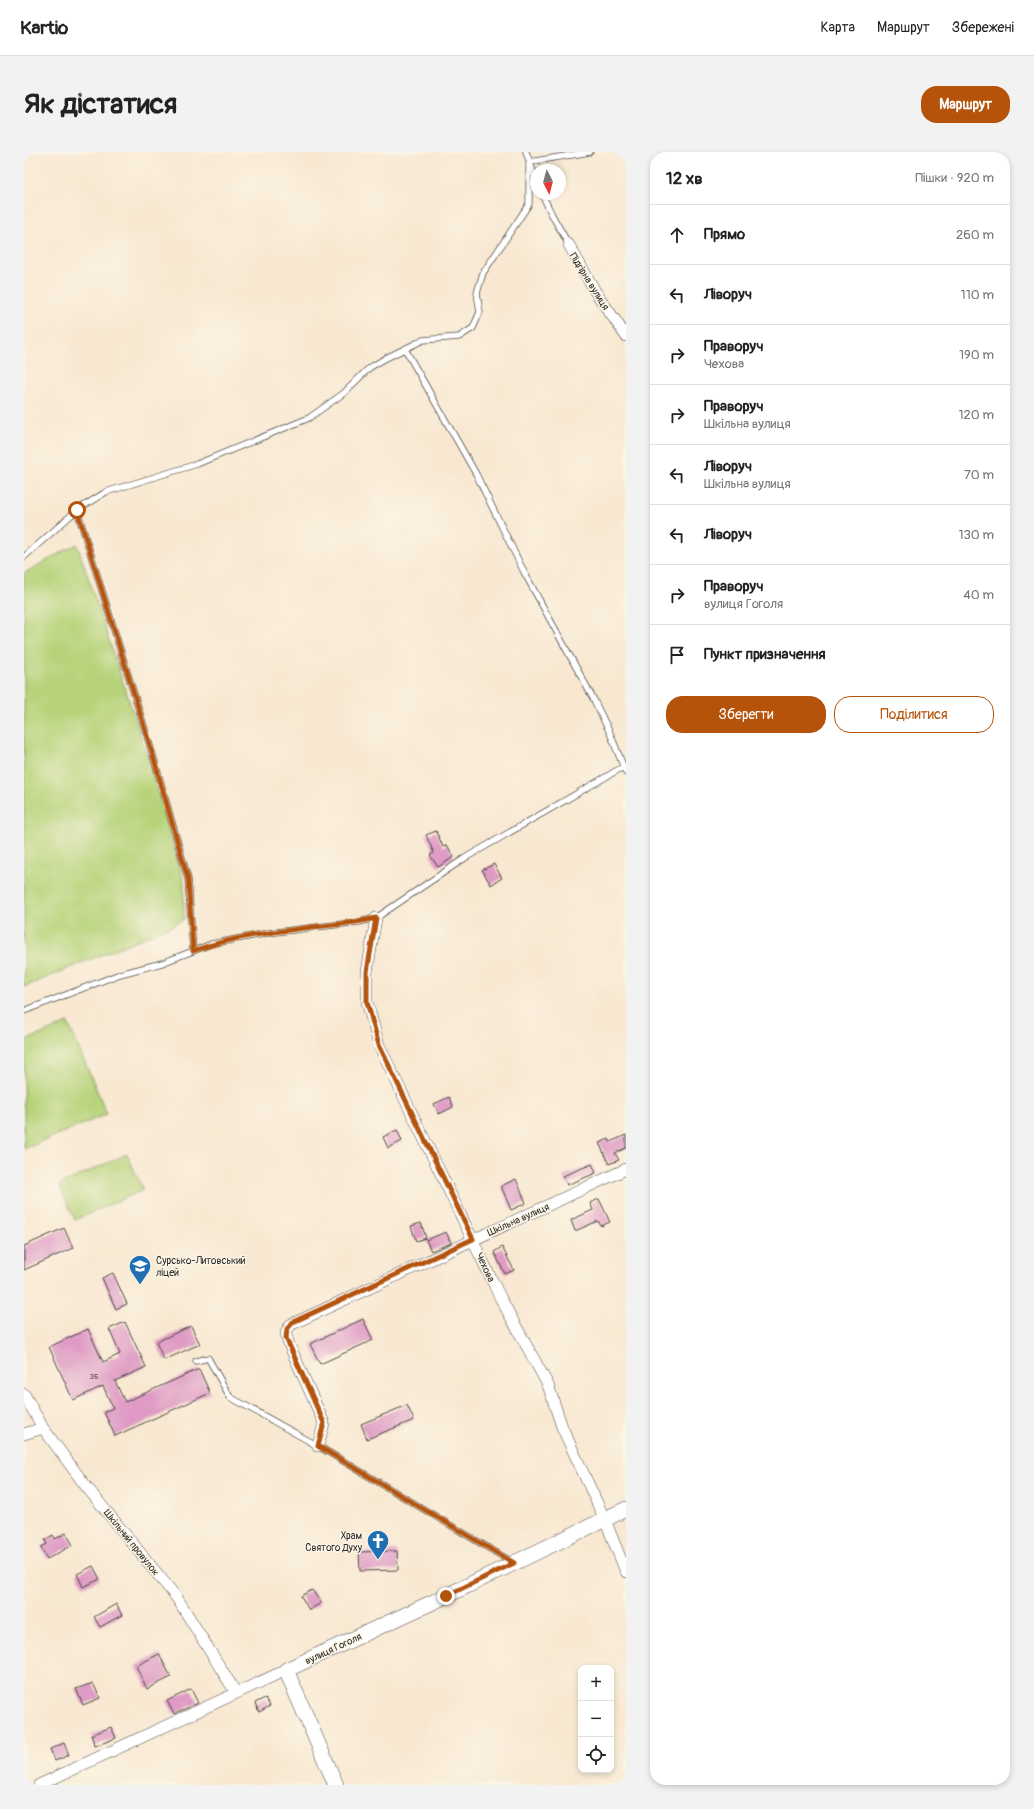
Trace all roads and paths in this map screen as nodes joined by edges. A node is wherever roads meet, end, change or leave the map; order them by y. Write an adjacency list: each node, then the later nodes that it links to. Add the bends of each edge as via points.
1 (526, 152): 3 (lane)
2 (590, 152): 3 (lane)
3 (529, 162): 7 (lane, via 529,204 483,273 477,293 480,312 473,328 459,337 423,340)
4 (545, 200): 5 (lane)
5 (569, 245): 6 (street, Підгірна вулиця, via 595,291)
6 (626, 336)
7 (405, 349): 8 (lane, via 369,368 344,393 309,418 197,464 106,492); 10 (lane, via 476,474 524,572 594,700)
8 (77, 510): 9 (lane); 13 (lane, via 152,752 188,879)
9 (24, 557)
10 (623, 767): 11 (lane); 12 (lane, via 465,858)
11 (626, 773)
12 (376, 918): 13 (lane, via 268,933 211,944); 16 (street, Чехова, via 367,972 367,1002 379,1045)
13 (193, 951): 14 (lane, via 162,963 120,974)
14 (24, 1011)
15 (626, 1169): 16 (street, Шкільна вулиця)
16 (473, 1239): 21 (street, Шкільна вулиця, via 290,1325 286,1333 288,1342 324,1423); 23 (street, Чехова, via 501,1299 548,1385 562,1427)
17 (196, 1361): 21 (lane, via 208,1358 230,1397)
18 (24, 1394): 19 (street, Шкільний провулок)
19 (43, 1428): 20 (street); 27 (street, Шкільний провулок, via 85,1485 177,1598)
20 (24, 1434)
21 (318, 1446): 24 (lane)
22 (626, 1509): 23 (street, вулиця Гоголя)
23 (605, 1520): 24 (street, вулиця Гоголя); 25 (street, Чехова)
24 (514, 1563): 26 (street, вулиця Гоголя)
25 (626, 1572)
26 (286, 1670): 27 (street, вулиця Гоголя); 29 (street)
27 (236, 1693): 28 (street, вулиця Гоголя)
28 (39, 1785)
29 (336, 1785)

